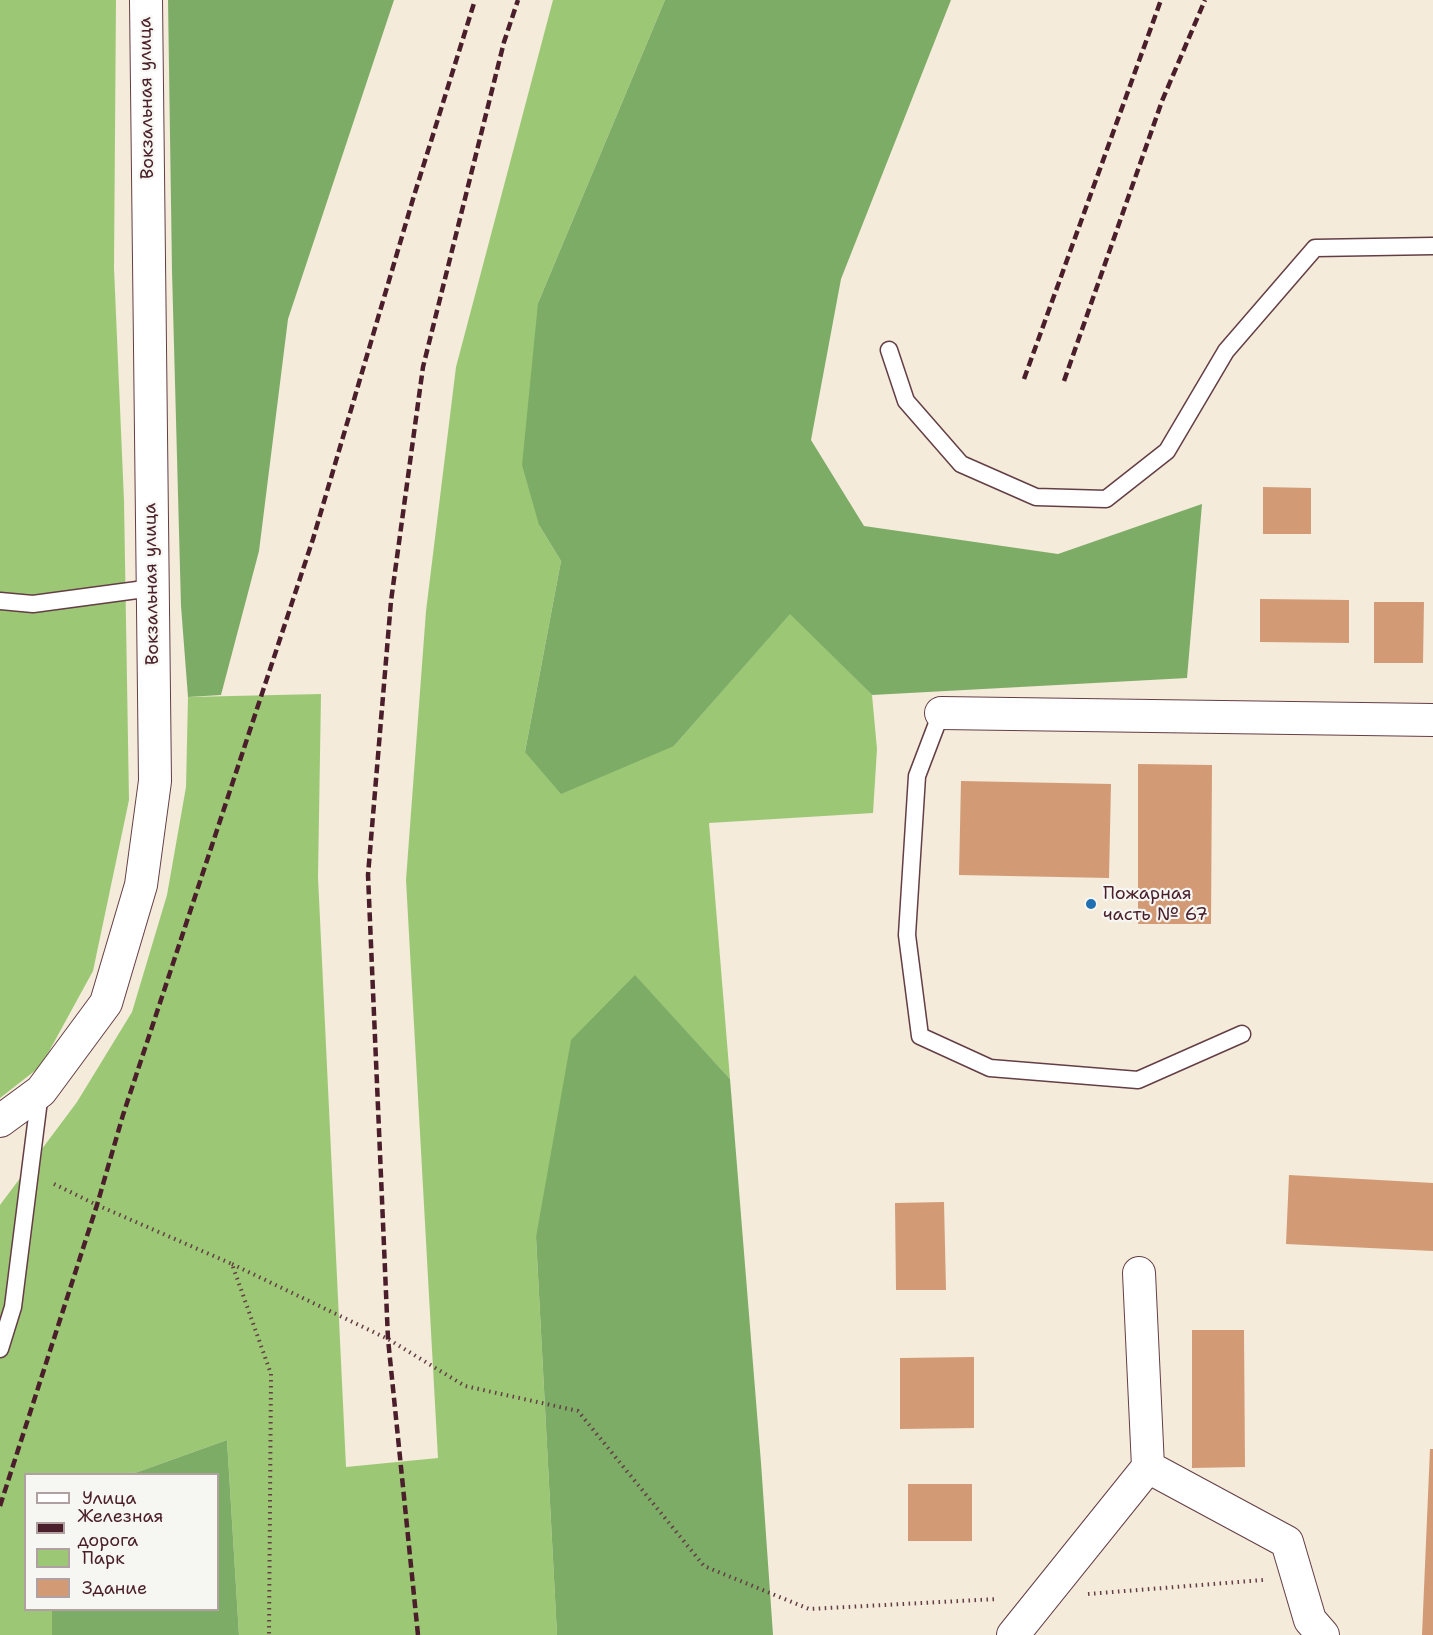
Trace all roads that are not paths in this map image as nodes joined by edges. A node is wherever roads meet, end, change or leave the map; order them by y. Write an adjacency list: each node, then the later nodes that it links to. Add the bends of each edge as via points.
1 (146, 0): 4 (street, Вокзальная улица)
2 (1433, 246): 3 (lane, via 1315,248 1226,351 1167,451 1106,499 1036,497 961,464 906,400)
3 (889, 350)
4 (152, 588): 5 (lane, via 33,604); 9 (street, Вокзальная улица, via 155,781 141,885 106,1003)
5 (0, 601)
6 (941, 713): 7 (street); 8 (lane, via 917,776 907,934 920,1036 990,1068 1138,1080)
7 (1433, 720)
8 (1242, 1034)
9 (41, 1091): 10 (street, Вокзальная улица); 12 (lane, via 13,1307)
10 (0, 1120)
11 (1138, 1273): 13 (street)
12 (0, 1349)
13 (1148, 1467): 14 (street); 15 (street, via 1287,1542 1310,1620)
14 (1013, 1635)
15 (1323, 1635)

